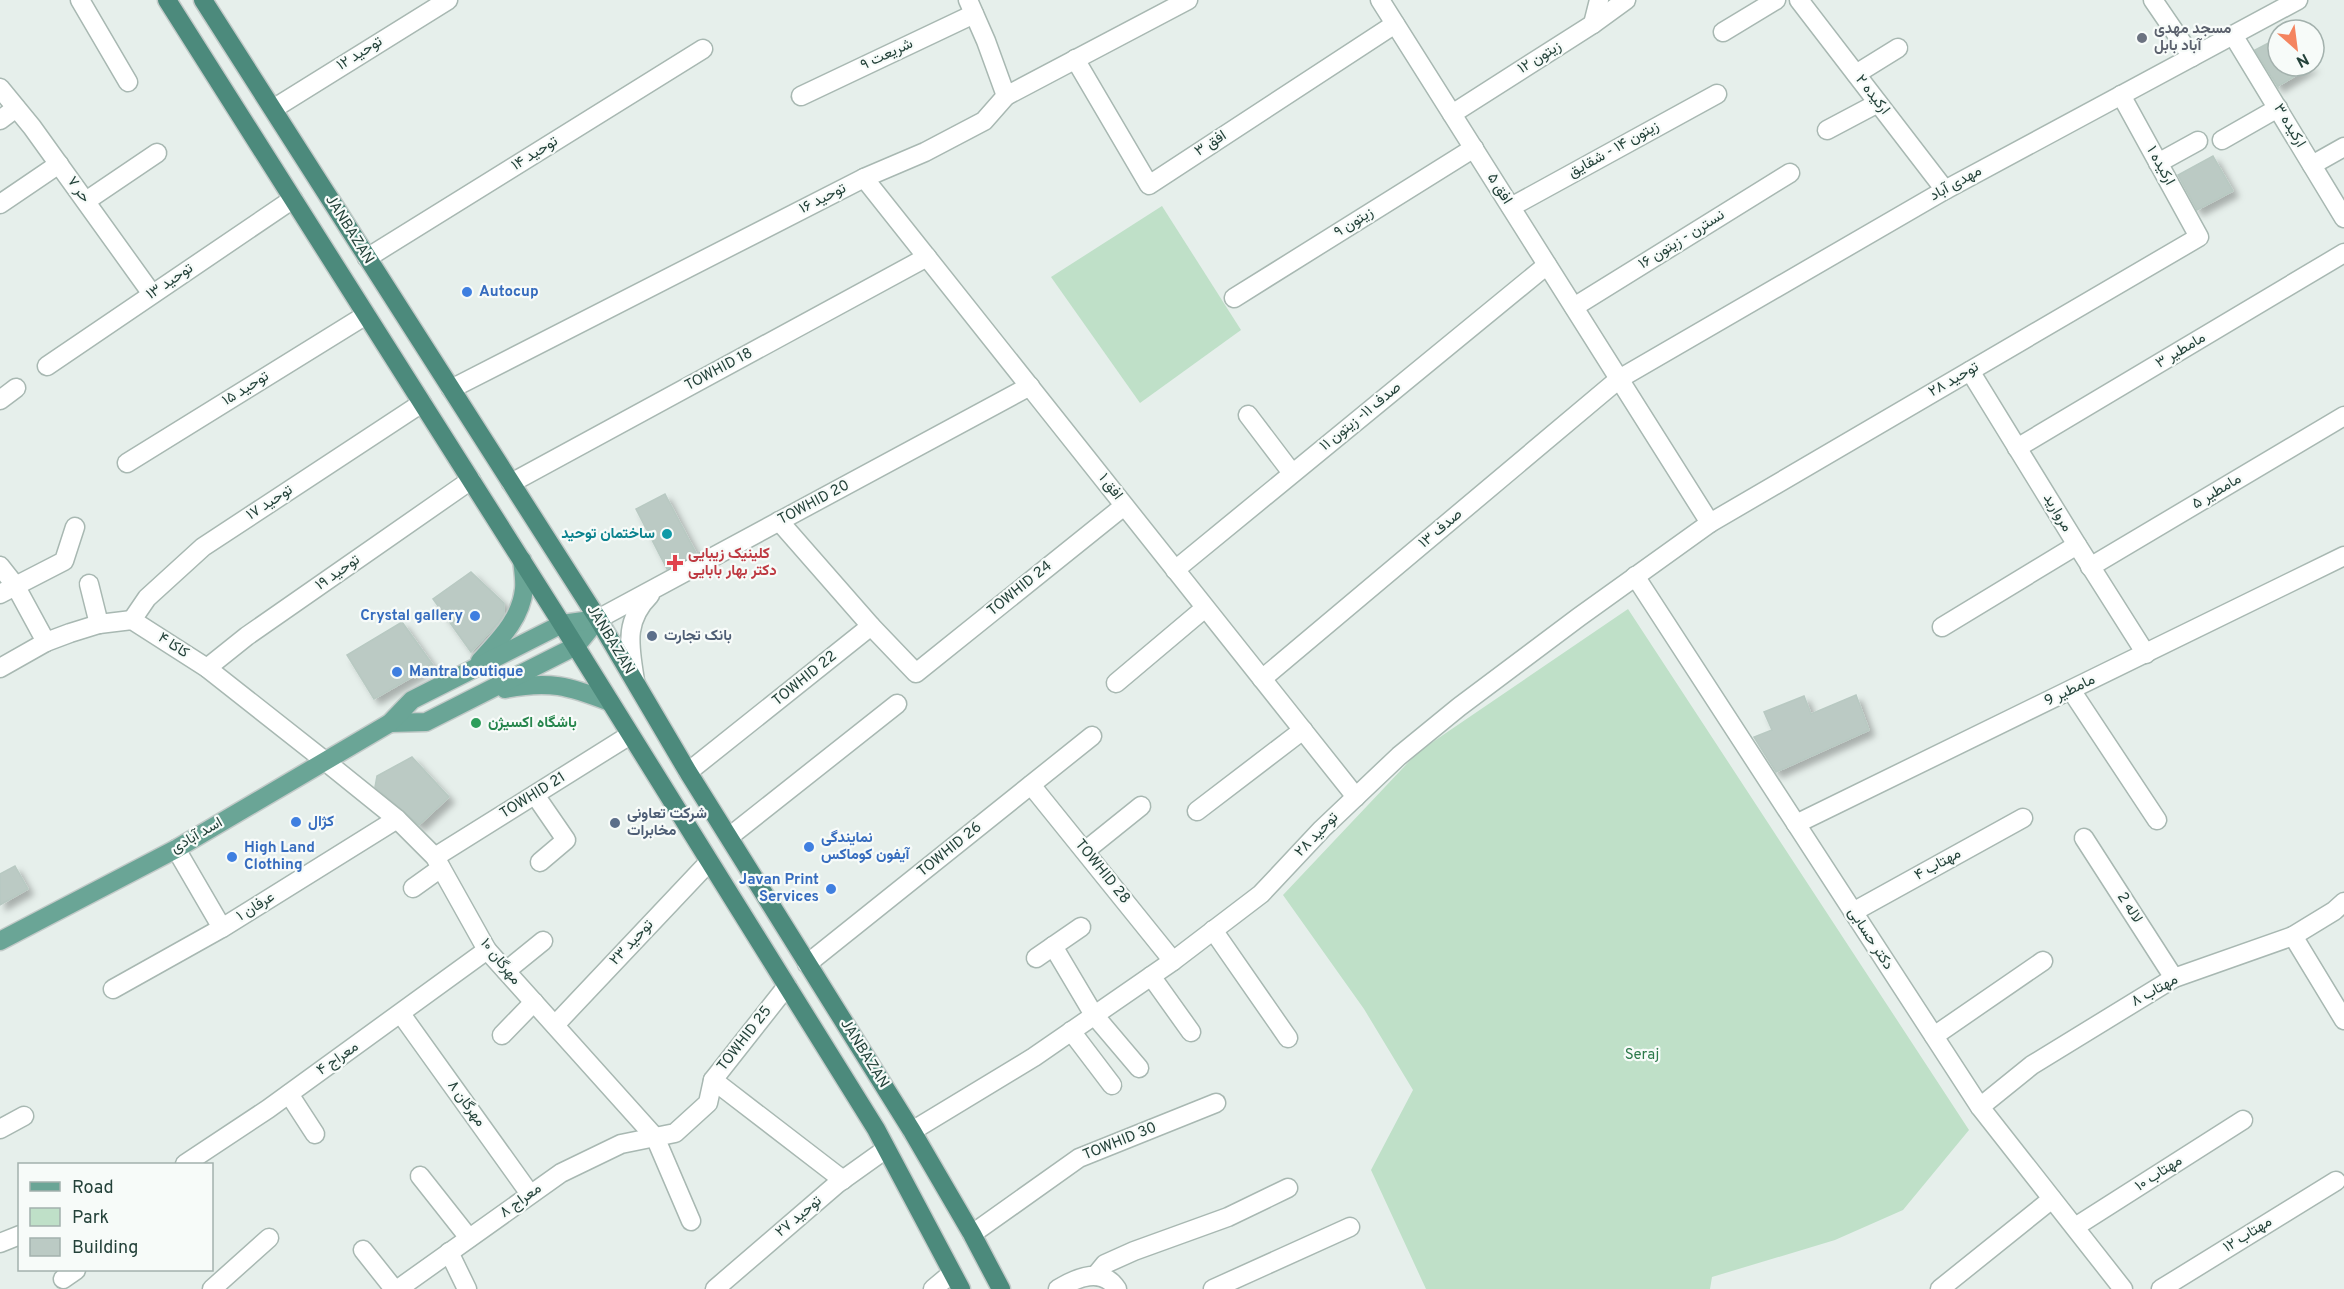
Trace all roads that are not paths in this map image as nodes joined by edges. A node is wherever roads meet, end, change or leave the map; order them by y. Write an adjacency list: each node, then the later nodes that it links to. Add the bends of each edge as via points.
1 (80, 0): 24 (street)
2 (167, 0): 48 (highway, JANBAZAN)
3 (203, 0): 33 (highway, JANBAZAN)
4 (448, 0): 33 (street, توحید ۱۲)
5 (1188, 0): 22 (street, توحید ۱۶)
6 (1380, 0): 15 (street, افق ۵)
7 (1599, 0): 16 (street)
8 (1626, 0): 16 (street, زیتون ۱۲)
9 (1776, 0): 17 (street)
10 (1799, 0): 23 (street, ارکیده ۲)
11 (2153, 0): 21 (street)
12 (2298, 0): 13 (street, مهدی آباد)
13 (2271, 6): 18 (street, مهدی آباد)
14 (971, 7): 28 (street, شریعت ۹); 29 (street)
15 (1395, 24): 22 (street, افق ۳, via 1149,185); 34 (street, افق ۵)
16 (1593, 24): 34 (street, زیتون ۱۲)
17 (1723, 32)
18 (2233, 35): 21 (street, مهدی آباد); 32 (street, ارکیده ۳)
19 (1898, 48): 23 (street)
20 (703, 49): 56 (street, توحید ۱۴)
21 (2192, 57): 27 (street, مهدی آباد)
22 (1075, 59): 29 (street, توحید ۱۶)
23 (1856, 74): 30 (street, ارکیده ۲)
24 (128, 82)
25 (0, 88): 31 (street, حر ۷)
26 (1717, 94): 51 (street, زیتون ۱۴ - شقایق)
27 (2121, 95): 43 (street, ارکیده ۱); 47 (street, مهدی آباد)
28 (801, 96)
29 (1006, 96): 46 (street, توحید ۱۶, via 984,121)
30 (1878, 103): 36 (street); 47 (street, ارکیده ۲)
31 (16, 108): 35 (street); 42 (street, حر ۷)
32 (2278, 108): 37 (street); 44 (street, ارکیده ۳)
33 (273, 109): 56 (highway, JANBAZAN)
34 (1452, 114): 40 (street, افق ۵)
35 (0, 120)
36 (1827, 130)
37 (2222, 140)
38 (2198, 141): 43 (street)
39 (2344, 147): 44 (street)
40 (1473, 148): 51 (street, افق ۵); 59 (street, زیتون ۹)
41 (157, 153): 49 (street)
42 (59, 164): 49 (street, حر ۷); 50 (street)
43 (2158, 164): 53 (street, ارکیده ۱)
44 (2312, 165): 52 (street, ارکیده ۳)
45 (1790, 173): 60 (street, نسترن - زیتون ۱۶)
46 (864, 178): 55 (street, افق ۱); 67 (street, توحید ۱۶)
47 (1945, 190): 64 (street, مهدی آباد)
48 (293, 199): 58 (street, توحید ۱۳); 61 (highway, JANBAZAN)
49 (86, 201): 58 (street, حر ۷)
50 (0, 204)
51 (1510, 207): 57 (street, افق ۵)
52 (2344, 218)
53 (2199, 237): 63 (street, توحید ۲۸, via 2009,339)
54 (2344, 253): 72 (street, مامطیر ۳)
55 (927, 257): 65 (street, افق ۱); 76 (street, TOWHID 18)
56 (368, 258): 67 (highway, JANBAZAN)
57 (1547, 265): 60 (street, افق ۵); 74 (street, صدف ۱۱- زیتون ۱۱)
58 (152, 294): 62 (street, توحید ۱۳)
59 (1234, 298)
60 (1574, 307): 64 (street, افق ۵)
61 (366, 315): 69 (highway, JANBAZAN); 73 (street, توحید ۱۵)
62 (47, 366)
63 (1970, 370): 72 (street, مروارید); 79 (street, توحید ۲۸)
64 (1619, 379): 79 (street); 104 (street, صدف ۱۳)
65 (1030, 386): 77 (street, افق ۱); 78 (street, TOWHID 20)
66 (16, 388): 68 (street)
67 (451, 389): 76 (highway, JANBAZAN)
68 (0, 400)
69 (422, 403): 75 (highway, JANBAZAN); 93 (street, توحید ۱۷, via 203,547 147,598)
70 (1248, 415): 74 (street)
71 (2344, 416): 85 (street, مامطیر ۵)
72 (2017, 448): 81 (street, مروارید)
73 (127, 464)
74 (1292, 473): 86 (street, صدف ۱۱- زیتون ۱۱)
75 (471, 480): 83 (highway, JANBAZAN); 102 (street, توحید ۱۹)
76 (511, 483): 92 (highway, JANBAZAN)
77 (1124, 506): 86 (street, افق ۱); 96 (street, TOWHID 24, via 916,673)
78 (779, 521): 89 (street, TOWHID 20); 96 (street)
79 (1710, 523): 87 (street, توحید ۲۸)
80 (75, 527): 90 (street, via 64,561)
81 (2077, 545): 85 (street, مروارید); 97 (street)
82 (2344, 556): 100 (street, مامطیر 9)
83 (522, 560): 95 (highway, JANBAZAN); 103 (main road, via 525,588 519,610 504,634)
84 (0, 566): 90 (street)
85 (2090, 567): 100 (street, مروارید)
86 (1175, 570): 91 (street, افق ۱)
87 (1635, 576): 119 (street, توحید ۲۸, via 1459,707 1398,756); 125 (street, دکتر حسابی)
88 (89, 584): 94 (street)
89 (659, 586): 92 (street, TOWHID 20); 105 (street, via 636,612 629,636)
90 (8, 589): 98 (street)
91 (1205, 608): 104 (street, افق ۱); 106 (street)
92 (598, 619): 95 (main road, اسد آبادی); 99 (main road); 105 (highway, JANBAZAN)
93 (132, 620): 94 (street); 102 (street, کاکا ۴)
94 (99, 624): 98 (street)
95 (562, 624): 99 (highway, JANBAZAN); 103 (main road, اسد آبادی)
96 (871, 626): 116 (street, TOWHID 22)
97 (1942, 627)
98 (46, 642): 101 (street)
99 (576, 646): 108 (main road, اسد آبادی); 109 (highway, JANBAZAN)
100 (2146, 654): 107 (street, مامطیر 9)
101 (0, 668)
102 (207, 668): 115 (street, کاکا ۴)
103 (471, 670): 111 (main road, اسد آبادی, via 411,700)
104 (1262, 679): 112 (street, افق ۱)
105 (636, 683): 116 (highway, JANBAZAN)
106 (1116, 684)
107 (2071, 690): 124 (street); 125 (street, مامطیر 9)
108 (483, 693): 109 (main road, via 550,684 574,688); 111 (main road, اسد آبادی, via 426,722)
109 (610, 702): 113 (highway, JANBAZAN)
110 (897, 704): 126 (street)
111 (390, 723): 115 (main road, اسد آبادی)
112 (1303, 730): 119 (street, افق ۱); 121 (street)
113 (630, 735): 118 (street, TOWHID 21); 132 (highway, JANBAZAN)
114 (1092, 736): 117 (street, TOWHID 26)
115 (325, 761): 123 (street, مهرگان ۱۰); 128 (main road, اسد آبادی)
116 (688, 772): 126 (highway, JANBAZAN)
117 (1031, 785): 129 (street, TOWHID 28); 147 (street, TOWHID 26)
118 (535, 795): 130 (street, TOWHID 21); 131 (street, via 566,840)
119 (1356, 797): 138 (street, توحید ۲۸, via 1261,894)
120 (1141, 806): 129 (street)
121 (1197, 811)
122 (2024, 818): 135 (street, مهتاب ۴)
123 (397, 819): 130 (street, مهرگان ۱۰); 137 (street, عرفان ۱)
124 (2157, 820)
125 (1796, 824): 135 (street, دکتر حسابی)
126 (729, 837): 147 (highway, JANBAZAN)
127 (2084, 838): 150 (street, لاله 2)
128 (176, 849): 137 (street); 140 (main road, اسد آبادی)
129 (1085, 851): 145 (street, TOWHID 28)
130 (438, 862): 133 (street, TOWHID 21); 143 (street, مهرگان ۱۰)
131 (540, 862)
132 (710, 862): 151 (highway, JANBAZAN); 157 (street, توحید ۲۳)
133 (413, 888)
134 (2344, 902): 139 (street, مهتاب ۸)
135 (1853, 912): 161 (street, دکتر حسابی)
136 (1081, 927): 142 (street)
137 (222, 928): 152 (street, عرفان ۱)
138 (1213, 930): 145 (street, توحید ۲۸); 162 (street)
139 (2293, 936): 150 (street, مهتاب ۸); 156 (street)
140 (0, 941)
141 (543, 941): 148 (street)
142 (1053, 946): 144 (street); 155 (street)
143 (487, 950): 148 (street, مهرگان ۱۰); 154 (street, معراج ۴)
144 (1036, 958)
145 (1173, 961): 149 (street, توحید ۲۸)
146 (2043, 962): 161 (street)
147 (807, 964): 172 (highway, JANBAZAN)
148 (506, 971): 153 (street, مهرگان ۱۰)
149 (1151, 976): 155 (street, توحید ۲۸); 159 (street)
150 (2174, 978): 168 (street, مهتاب ۸, via 2032,1065)
151 (787, 986): 164 (street, TOWHID 25); 175 (highway, JANBAZAN)
152 (113, 989)
153 (534, 1002): 157 (street, مهرگان ۱۰); 160 (street)
154 (401, 1014): 166 (street, معراج ۴); 181 (street, مهرگان ۸)
155 (1094, 1016): 158 (street, توحید ۲۸); 163 (street)
156 (2344, 1020)
157 (555, 1025): 174 (street, مهرگان ۱۰)
158 (1071, 1031): 165 (street); 172 (street, توحید ۲۸)
159 (1191, 1032)
160 (502, 1035)
161 (1934, 1036): 168 (street, دکتر حسابی)
162 (1288, 1038)
163 (1139, 1068)
164 (713, 1080): 174 (street, TOWHID 25, via 708,1103 675,1133); 178 (street)
165 (1113, 1085)
166 (289, 1094): 173 (street); 176 (street, معراج ۴)
167 (1216, 1103): 186 (street, TOWHID 30, via 1079,1158)
168 (1980, 1107): 182 (street, دکتر حسابی)
169 (24, 1116): 171 (street)
170 (2243, 1120): 185 (street, مهتاب ۱۰)
171 (0, 1129)
172 (912, 1131): 186 (highway, JANBAZAN)
173 (315, 1134)
174 (656, 1137): 181 (street, معراج ۸, via 621,1144 561,1173); 183 (street, مهرگان ۱۰)
175 (886, 1149): 178 (street, توحید ۲۷); 194 (highway, JANBAZAN)
176 (186, 1163)
177 (420, 1176): 189 (street)
178 (843, 1180): 199 (street, توحید ۲۷)
179 (2336, 1181): 206 (street, مهتاب ۱۲)
180 (1288, 1188): 193 (street, via 1105,1264)
181 (530, 1194): 189 (street, معراج ۸)
182 (2052, 1198): 185 (street, دکتر حسابی); 205 (street)
183 (691, 1221)
184 (1350, 1227): 204 (street)
185 (2075, 1227): 195 (street, دکتر حسابی)
186 (972, 1234): 201 (highway, JANBAZAN)
187 (18, 1236): 190 (street)
188 (269, 1238): 196 (street)
189 (469, 1238): 192 (street, معراج ۸)
190 (0, 1243)
191 (363, 1250): 197 (street)
192 (449, 1252): 197 (street, معراج ۸); 198 (street)
193 (1096, 1275): 202 (street, via 1076,1278); 203 (street)
194 (957, 1281): 200 (street)
195 (2121, 1288)
196 (212, 1289)
197 (396, 1289)
198 (467, 1289)
199 (715, 1289)
200 (933, 1289)
201 (1001, 1289)
202 (1058, 1289)
203 (1117, 1289)
204 (1213, 1289)
205 (1940, 1289)
206 (2161, 1289)

